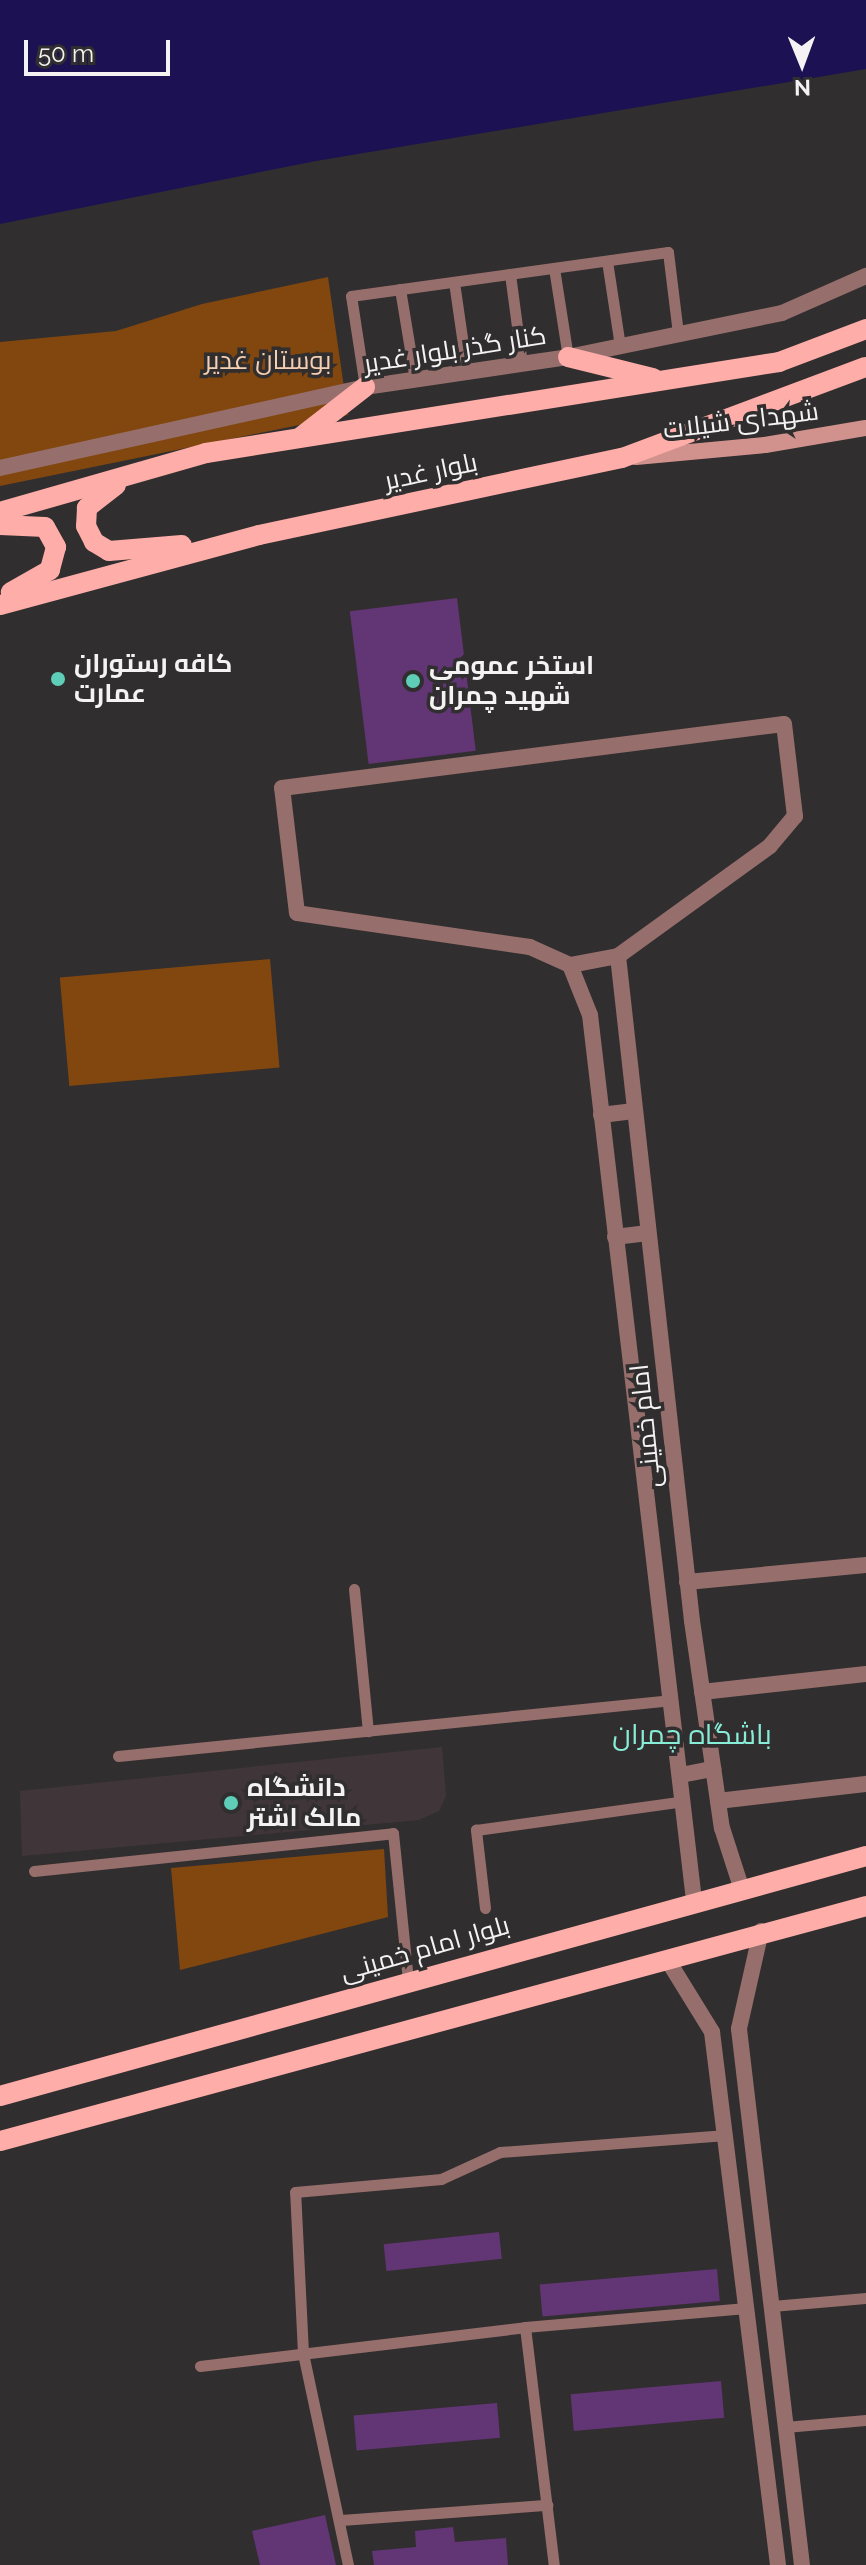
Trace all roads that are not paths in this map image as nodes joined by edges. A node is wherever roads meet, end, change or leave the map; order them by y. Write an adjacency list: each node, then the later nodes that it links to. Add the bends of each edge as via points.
1 (607, 261): 2 (lane); 8 (lane, via 668,252); 9 (lane)
2 (554, 268): 3 (lane); 10 (lane)
3 (510, 274): 5 (lane); 11 (lane)
4 (866, 276): 8 (street, کنار گذر بلوار غدیر, via 782,313)
5 (454, 282): 6 (lane); 13 (lane)
6 (400, 289): 14 (lane); 16 (lane, via 351,296)
7 (866, 329): 15 (main road, بلوار غدیر, via 779,362)
8 (678, 333): 9 (street, کنار گذر بلوار غدیر)
9 (620, 346): 10 (street, کنار گذر بلوار غدیر)
10 (568, 357): 11 (street, کنار گذر بلوار غدیر); 15 (main road)
11 (522, 364): 13 (street, کنار گذر بلوار غدیر)
12 (866, 367): 20 (main road, بلوار غدیر)
13 (467, 372): 14 (street, کنار گذر بلوار غدیر)
14 (415, 380): 16 (street, کنار گذر بلوار غدیر)
15 (661, 380): 18 (main road, بلوار غدیر)
16 (365, 387): 18 (main road); 21 (street, کنار گذر بلوار غدیر)
17 (866, 428): 20 (main road, شهدای شیلات, via 765,445)
18 (299, 438): 19 (main road, بلوار غدیر)
19 (206, 453): 22 (main road, بلوار غدیر); 24 (main road, via 104,491 87,508 86,526 94,542 109,551)
20 (622, 458): 24 (main road, بلوار غدیر)
21 (0, 468)
22 (0, 512)
23 (0, 525): 25 (main road, via 45,527 56,547 50,570)
24 (237, 541): 26 (main road, بلوار غدیر)
25 (0, 597)
26 (0, 605)
27 (618, 956): 28 (street); 28 (street, via 770,846 795,816 784,724 282,788 297,913 530,947); 29 (street, امام خمینی)
28 (570, 965): 30 (street, via 590,1015)
29 (634, 1111): 30 (street); 31 (street, امام خمینی)
30 (601, 1115): 32 (street)
31 (648, 1233): 32 (street); 33 (street, امام خمینی)
32 (615, 1237): 34 (street)
33 (662, 1359): 34 (street); 35 (street, امام خمینی)
34 (632, 1364): 36 (street)
35 (677, 1491): 36 (street); 38 (street, امام خمینی)
36 (649, 1495): 41 (street)
37 (866, 1565): 38 (street)
38 (687, 1582): 40 (street, امام خمینی)
39 (354, 1589): 45 (lane)
40 (691, 1614): 41 (street); 43 (street, امام خمینی)
41 (663, 1618): 44 (street)
42 (866, 1674): 43 (street)
43 (702, 1692): 47 (street, امام خمینی)
44 (672, 1700): 45 (lane); 48 (street)
45 (368, 1731): 46 (lane)
46 (118, 1756)
47 (713, 1769): 48 (street); 51 (street, امام خمینی)
48 (681, 1775): 50 (street)
49 (866, 1784): 51 (street)
50 (684, 1801): 55 (street); 57 (lane, via 476,1830)
51 (718, 1801): 54 (street, امام خمینی)
52 (866, 1856): 54 (main road, بلوار امام خمینی)
53 (34, 1871): 60 (lane, via 393,1833)
54 (741, 1887): 55 (main road, بلوار امام خمینی)
55 (694, 1900): 60 (main road, بلوار امام خمینی)
56 (866, 1906): 58 (main road)
57 (485, 1908)
58 (761, 1931): 59 (main road); 62 (street, via 739,2029)
59 (667, 1959): 63 (street, via 712,2032); 64 (main road)
60 (408, 1980): 61 (main road, بلوار امام خمینی)
61 (0, 2096)
62 (751, 2133): 63 (street); 66 (street)
63 (726, 2135): 67 (street); 69 (lane, via 500,2152 441,2179 295,2192)
64 (0, 2141)
65 (866, 2298): 66 (lane)
66 (772, 2306): 67 (street); 72 (street)
67 (746, 2308): 68 (lane); 76 (street)
68 (525, 2327): 69 (lane); 73 (lane)
69 (303, 2353): 70 (lane); 74 (lane)
70 (200, 2366)
71 (866, 2420): 72 (lane)
72 (785, 2427): 75 (street)
73 (547, 2505): 74 (lane); 78 (lane)
74 (341, 2520): 77 (lane)
75 (800, 2547): 76 (street); 79 (street)
76 (777, 2557)
77 (348, 2565)
78 (554, 2565)
79 (802, 2565)

